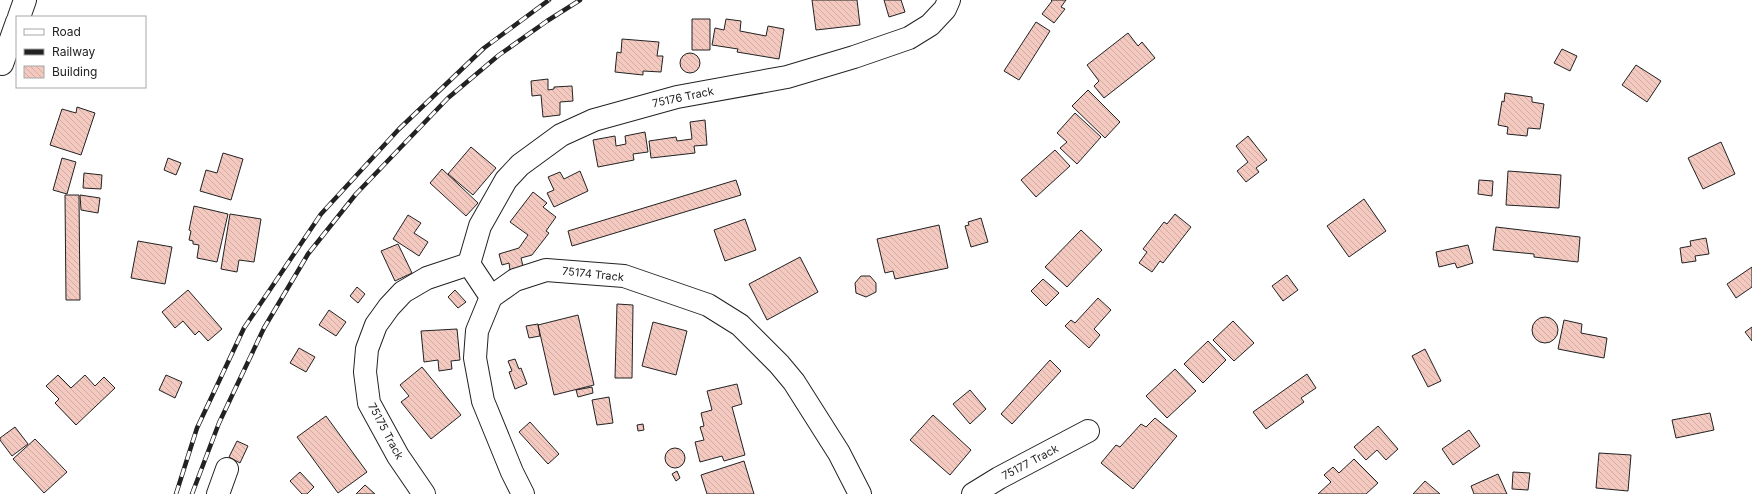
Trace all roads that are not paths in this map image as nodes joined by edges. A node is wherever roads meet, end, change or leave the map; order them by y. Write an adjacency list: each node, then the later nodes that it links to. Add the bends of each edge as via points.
1 (25, 0): 3 (street)
2 (949, 0): 6 (street, 75176 Track, via 945,9 930,25 896,43 787,77 677,97 601,118 561,135 520,165 506,180 480,226)
3 (19, 16)
4 (16, 25): 5 (street)
5 (2, 64)
6 (469, 264): 7 (street); 11 (street, 75175 Track, via 427,278 403,292 376,325 367,348 365,372 369,403 398,456)
7 (491, 296): 12 (street, via 477,332 475,358 483,401 512,472); 13 (street, 75174 Track, via 515,280 546,270 624,276 708,305 740,325 794,382 839,453)
8 (1088, 431): 14 (street, 75177 Track)
9 (227, 469): 10 (street)
10 (218, 494)
11 (424, 494)
12 (524, 494)
13 (860, 494)
14 (973, 494)

